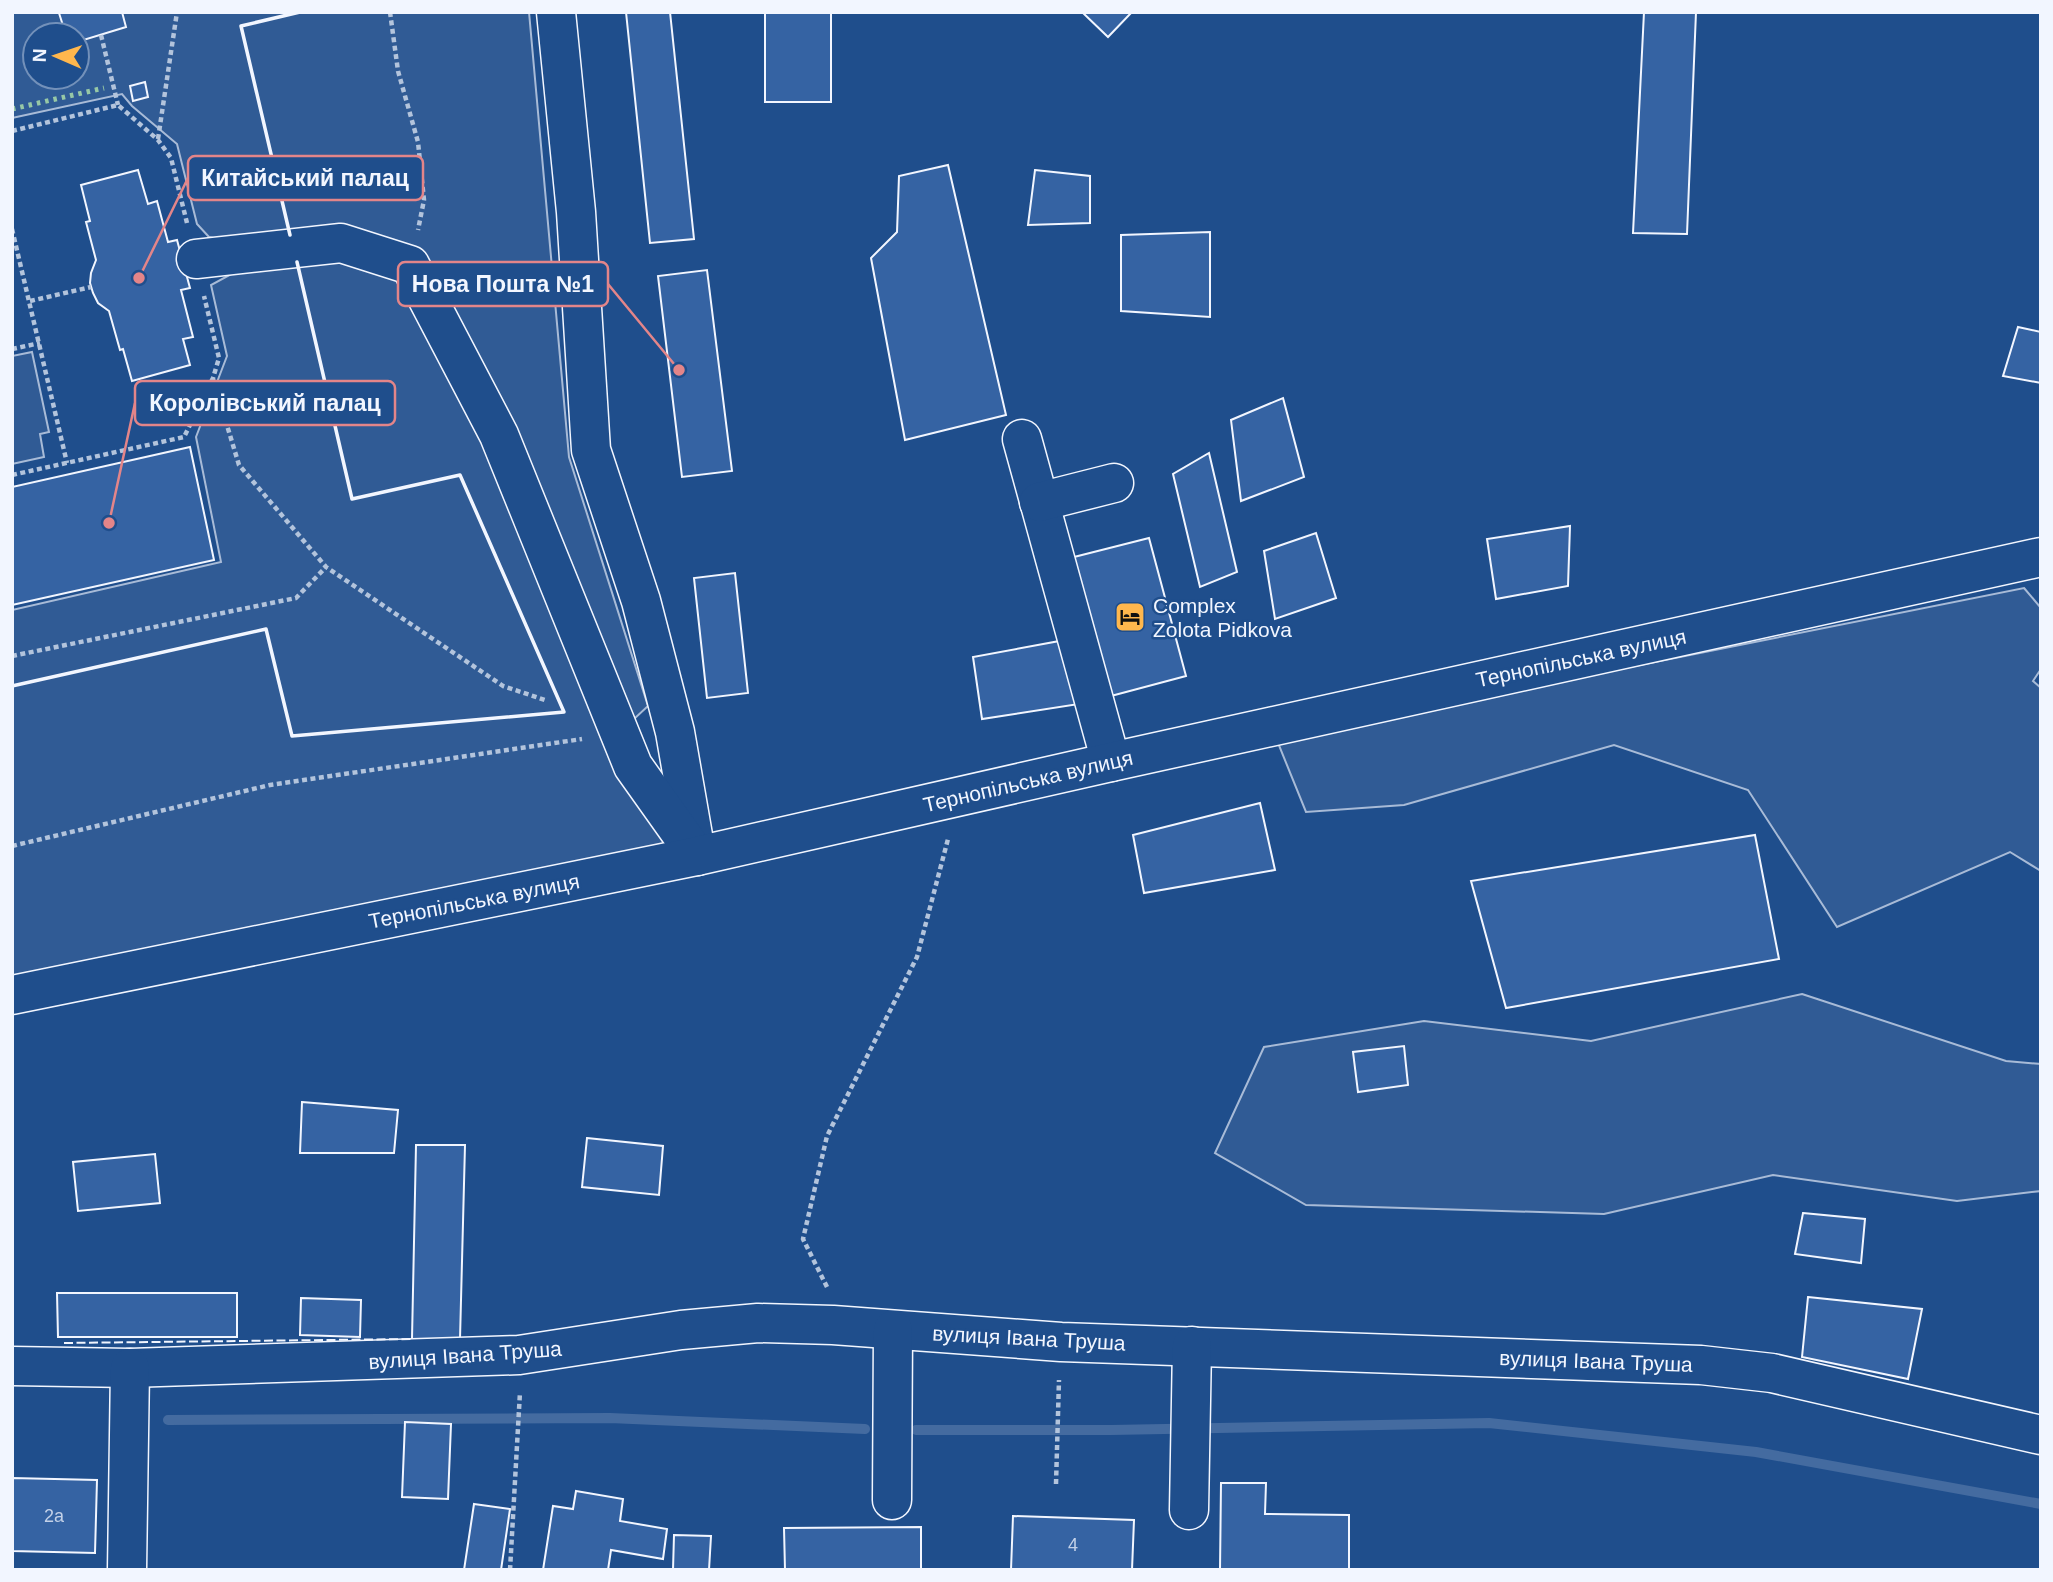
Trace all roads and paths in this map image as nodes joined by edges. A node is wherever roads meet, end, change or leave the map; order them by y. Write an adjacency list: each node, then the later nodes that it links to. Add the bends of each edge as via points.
1 (177, 12): 7 (path)
2 (390, 12): 12 (path, via 398,71 418,142 424,200)
3 (556, 12): 31 (street, via 576,212 591,450 641,601 676,732)
4 (101, 35): 5 (path)
5 (118, 105): 6 (path); 7 (path)
6 (12, 131)
7 (158, 140): 9 (path, via 171,158)
8 (12, 229): 10 (path)
9 (196, 259): 12 (street, via 341,243); 17 (path, via 219,358)
10 (20, 263): 11 (path); 14 (path)
11 (12, 265)
12 (410, 265): 27 (street, via 499,435)
13 (91, 287): 14 (path)
14 (30, 302): 15 (path)
15 (40, 343): 16 (path); 19 (path)
16 (12, 349)
17 (213, 378): 19 (path, via 184,437); 24 (path, via 239,465)
18 (1022, 439): 22 (street)
19 (67, 463): 20 (path)
20 (12, 475)
21 (1114, 483): 22 (street)
22 (1039, 502): 28 (street)
23 (2041, 557): 28 (street, Тернопільська вулиця)
24 (326, 566): 25 (path, via 296,598); 26 (path, via 503,686)
25 (12, 656)
26 (545, 700)
27 (618, 734): 30 (path, via 270,786); 31 (street, via 633,766)
28 (1111, 762): 31 (street, Тернопільська вулиця)
29 (949, 835): 33 (path, via 917,957 827,1136 803,1239)
30 (12, 846)
31 (697, 856): 32 (street, Тернопільська вулиця)
32 (12, 995)
33 (832, 1298)
34 (893, 1330): 35 (street, вулиця Івана Труша); 37 (street, вулиця Івана Труша, via 758,1323 681,1329 519,1355); 42 (street)
35 (1192, 1346): 40 (street, вулиця Івана Труша, via 1701,1365 1772,1373); 43 (street)
36 (12, 1366): 37 (street, вулиця Івана Труша)
37 (130, 1368): 44 (street)
38 (1058, 1408): 41 (path)
39 (520, 1411): 45 (path)
40 (2041, 1436)
41 (1056, 1485)
42 (892, 1500)
43 (1189, 1510)
44 (127, 1570)
45 (510, 1570)

